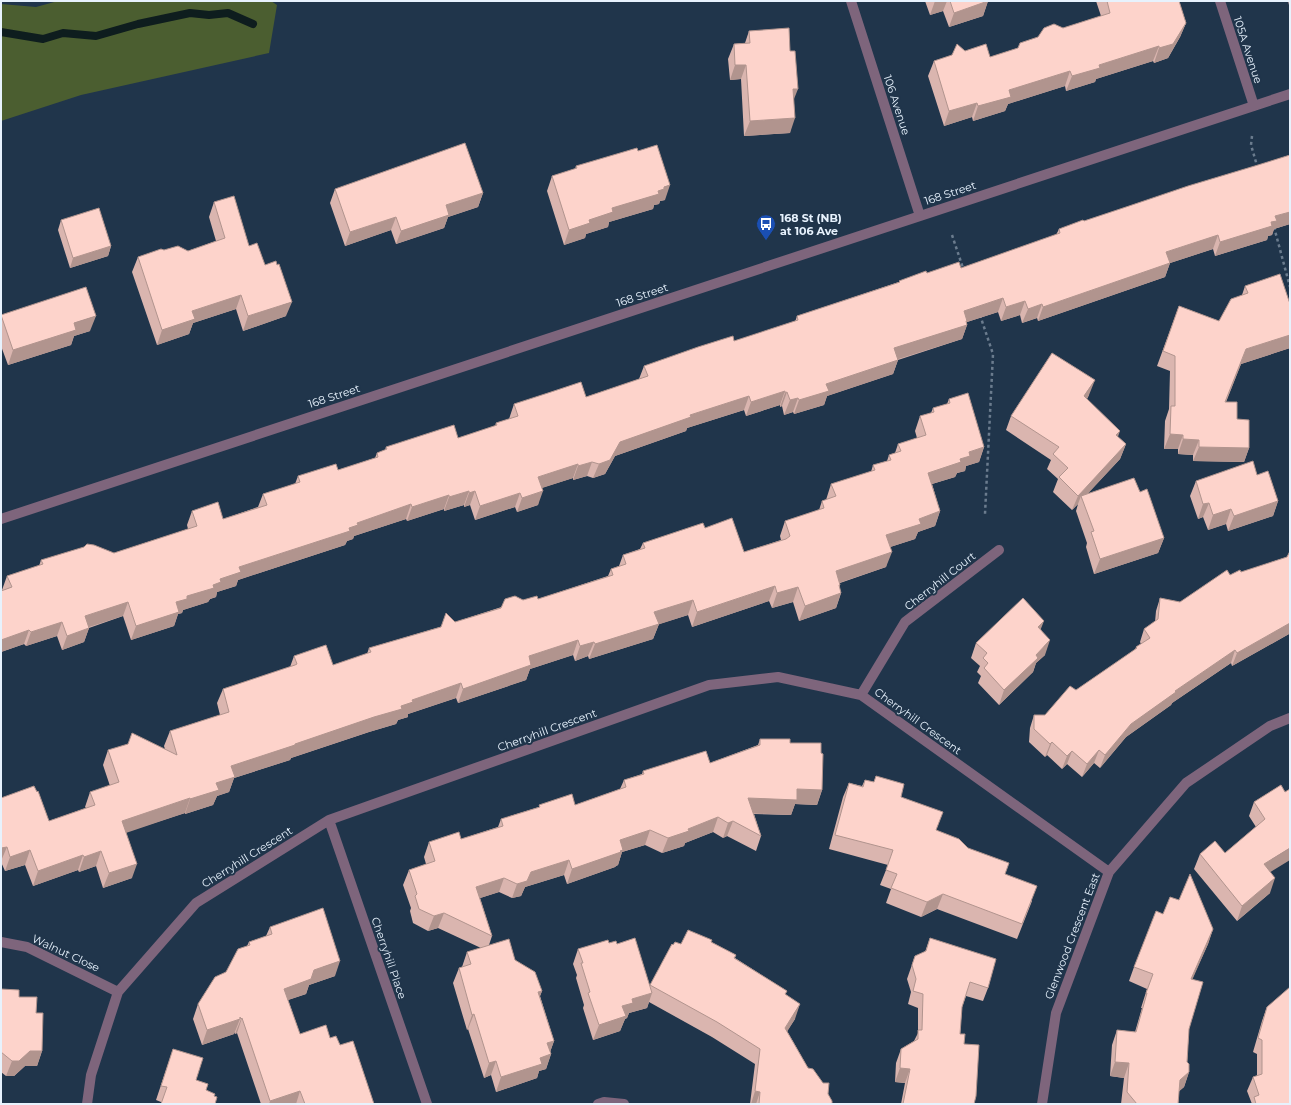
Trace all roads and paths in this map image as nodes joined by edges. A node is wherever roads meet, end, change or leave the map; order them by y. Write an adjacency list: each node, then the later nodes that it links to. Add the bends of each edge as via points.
1 (852, 1): 7 (street, 106 Avenue)
2 (1220, 1): 4 (street, 105A Avenue)
3 (1290, 94): 4 (street, 168 Street)
4 (1254, 106): 7 (street, 168 Street)
5 (1252, 136): 6 (path, via 1251,145)
6 (1260, 176)
7 (920, 216): 14 (street, 168 Street)
8 (1272, 221): 11 (path)
9 (952, 235): 10 (path)
10 (965, 272)
11 (1290, 287)
12 (978, 309): 13 (path, via 993,354)
13 (985, 514)
14 (1, 519)
15 (999, 550): 16 (street, Cherryhill Court, via 905,622)
16 (861, 695): 18 (street, Cherryhill Crescent, via 778,677 708,685); 19 (street, Cherryhill Crescent)
17 (1290, 718): 19 (street, Glenwood Crescent East, via 1270,726 1186,784)
18 (329, 820): 21 (street, Cherryhill Crescent, via 196,903); 23 (street, Cherryhill Place)
19 (1109, 872): 26 (street, Glenwood Crescent East, via 1056,1013)
20 (1, 942): 21 (street, Walnut Close, via 27,947)
21 (118, 992): 22 (street, Cherryhill Crescent, via 91,1076)
22 (87, 1104)
23 (427, 1104)
24 (598, 1104): 25 (street)
25 (624, 1104)
26 (1042, 1104)

